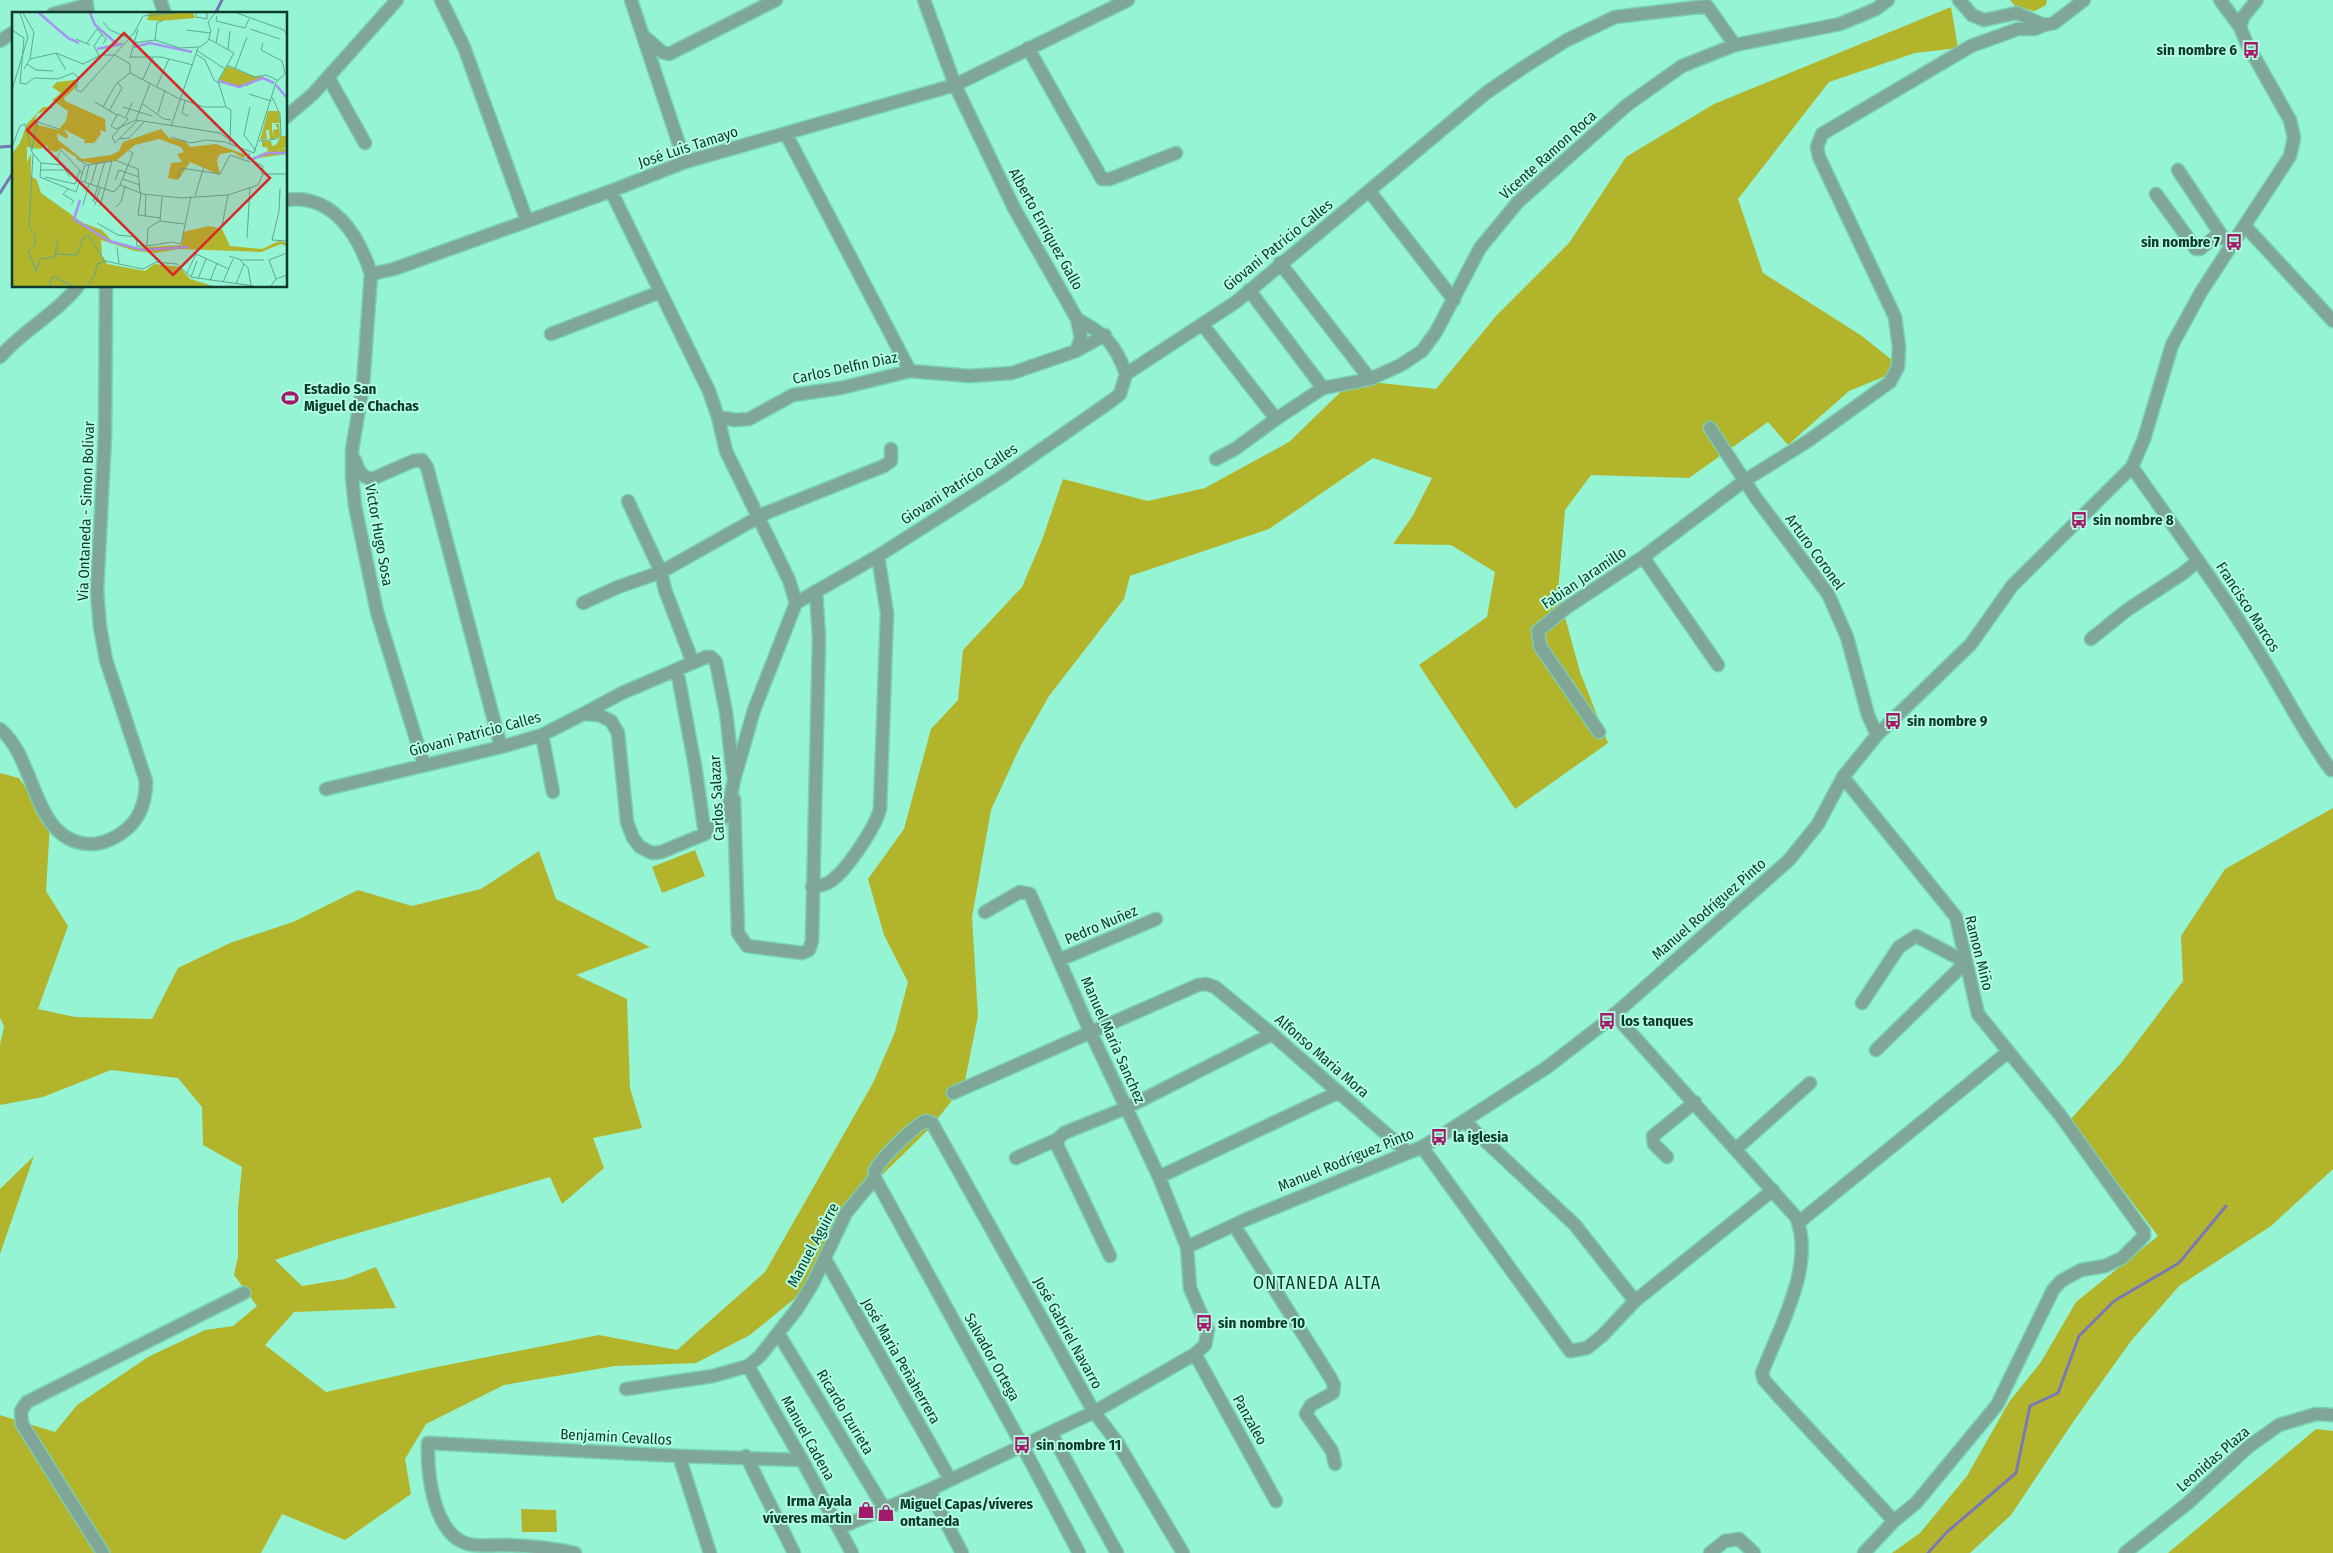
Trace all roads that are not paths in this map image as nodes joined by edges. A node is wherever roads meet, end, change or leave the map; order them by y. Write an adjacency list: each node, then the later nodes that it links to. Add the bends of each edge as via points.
1 (397, 0): 22 (street)
2 (441, 0): 34 (street, via 464,47)
3 (630, 0): 18 (street)
4 (776, 0): 18 (street, via 669,54)
5 (924, 0): 23 (street, Alberto Enriquez Gallo)
6 (1128, 0): 21 (street, José Luis Tamayo)
7 (1888, 0): 20 (street, Vicente Ramon Roca, via 1876,9 1840,24)
8 (1959, 0): 15 (street, via 1972,15 1984,20 2017,13)
9 (2084, 0): 15 (street, via 2054,23)
10 (2220, 0): 16 (street, Manuel Rodríguez Pinto)
11 (2257, 0): 16 (street, via 2243,17)
12 (1706, 3): 20 (street, Giovani Patricio Calles); 31 (street, Giovani Patricio Calles, via 1615,17 1567,40 1486,93)
13 (87, 6): 14 (street)
14 (62, 12)
15 (2044, 26): 63 (street, Fabian Jaramillo, via 2018,30 1971,46 1822,134 1817,147 1819,157 1895,317 1898,367 1890,382)
16 (2240, 27): 35 (street, Manuel Rodríguez Pinto, via 2290,120 2294,138 2290,156)
17 (12, 33): 19 (street)
18 (643, 36): 28 (street)
19 (0, 41)
20 (1735, 45): 44 (street, Vicente Ramon Roca, via 1682,66 1635,100 1518,202 1480,248)
21 (1028, 48): 23 (street, José Luis Tamayo); 27 (street, via 1102,179 1110,180)
22 (328, 78): 24 (street); 26 (street)
23 (955, 85): 25 (street, José Luis Tamayo); 45 (street, Alberto Enriquez Gallo, via 1014,208)
24 (288, 115)
25 (786, 134): 28 (street, José Luis Tamayo); 52 (street)
26 (365, 142)
27 (1176, 153)
28 (685, 162): 30 (street, José Luis Tamayo)
29 (2178, 170): 36 (street)
30 (611, 191): 34 (street, José Luis Tamayo); 43 (street)
31 (1370, 192): 38 (street, Giovani Patricio Calles); 44 (street)
32 (2156, 194): 36 (street, via 2196,249)
33 (288, 200): 39 (street, via 318,202 333,210 356,241)
34 (528, 221): 39 (street, José Luis Tamayo, via 394,269)
35 (2245, 226): 37 (street, Manuel Rodríguez Pinto); 46 (street)
36 (2220, 233): 37 (street)
37 (2231, 247): 62 (street, Manuel Rodríguez Pinto, via 2172,344 2144,439)
38 (1280, 263): 42 (street, Giovani Patricio Calles); 54 (street)
39 (371, 274): 60 (street, Victor Hugo Sosa, via 363,385)
40 (76, 288): 51 (street, via 66,301)
41 (106, 288): 79 (street, Via Ontaneda - Simon Bolivar, via 105,435 97,591 106,660 146,781 146,795 137,817 124,832 96,844 77,842 60,834 37,796 20,752)
42 (1249, 290): 47 (street, Giovani Patricio Calles); 55 (street)
43 (660, 292): 48 (street); 56 (street, via 709,391)
44 (1454, 300): 54 (street, Vicente Ramon Roca, via 1422,351 1401,366)
45 (1077, 319): 49 (street); 50 (street, via 1081,338)
46 (2333, 322)
47 (1202, 324): 53 (street, Giovani Patricio Calles); 57 (street)
48 (551, 334)
49 (1105, 335): 50 (street, Carlos Delfin Diaz); 53 (street, via 1116,350)
50 (1076, 351): 52 (street, Carlos Delfin Diaz, via 1012,373 970,376)
51 (0, 357)
52 (910, 371): 56 (street, Carlos Delfin Diaz, via 841,388 793,395 749,419)
53 (1126, 374): 66 (street, Giovani Patricio Calles, via 1120,394 1114,399 1002,477)
54 (1370, 379): 55 (street, Vicente Ramon Roca)
55 (1323, 388): 57 (street, Vicente Ramon Roca)
56 (718, 417): 65 (street, via 726,451)
57 (1276, 419): 61 (street, Vicente Ramon Roca, via 1235,450)
58 (1710, 428): 63 (street, Arturo Coronel)
59 (891, 449): 65 (street, via 891,460 884,466)
60 (352, 450): 83 (street, via 360,473 372,480 413,461 422,460 426,467); 84 (street, Victor Hugo Sosa, via 355,506 377,612)
61 (1216, 459)
62 (2132, 467): 68 (street, Francisco Marcos); 82 (street, Manuel Rodríguez Pinto, via 2012,586 1971,644)
63 (1744, 482): 67 (street, Fabian Jaramillo); 82 (street, Arturo Coronel, via 1835,607 1847,637 1868,715)
64 (628, 501): 69 (street)
65 (760, 518): 69 (street); 72 (street, via 789,580)
66 (878, 556): 70 (street, Giovani Patricio Calles); 91 (street, via 887,614 880,809 873,827 842,870 829,883)
67 (1643, 557): 76 (street); 80 (street, Fabian Jaramillo, via 1566,608 1538,631 1540,646)
68 (2198, 560): 73 (street); 85 (street, Francisco Marcos, via 2263,658 2308,739)
69 (661, 572): 71 (street, via 618,586); 75 (street)
70 (816, 590): 72 (street, Giovani Patricio Calles); 91 (street, via 819,638)
71 (583, 603)
72 (796, 603): 87 (street, via 754,710)
73 (2091, 639)
74 (711, 657): 75 (street, Giovani Patricio Calles); 87 (street, Carlos Salazar, via 716,662 726,712)
75 (693, 663): 77 (street, Giovani Patricio Calles)
76 (1718, 665)
77 (676, 670): 78 (street, Giovani Patricio Calles); 90 (street)
78 (583, 714): 81 (street, Giovani Patricio Calles); 90 (street, via 611,721 618,733 627,822 640,847 652,853 661,852)
79 (0, 729)
80 (1599, 732)
81 (542, 735): 83 (street, Giovani Patricio Calles); 89 (street)
82 (1878, 735): 86 (street, Manuel Rodríguez Pinto)
83 (501, 747): 84 (street, Giovani Patricio Calles)
84 (424, 765): 88 (street, Giovani Patricio Calles)
85 (2330, 770)
86 (1843, 778): 95 (street, Ramon Miño, via 1956,917); 97 (street, Manuel Rodríguez Pinto, via 1818,824 1789,860)
87 (734, 780): 90 (street, via 728,810 719,824); 91 (street, Carlos Salazar, via 738,933 742,940 747,946 802,953 809,950 812,941)
88 (326, 789)
89 (553, 792)
90 (705, 834)
91 (812, 887)
92 (985, 912): 94 (street, Manuel Maria Sanchez, via 1020,892 1028,893)
93 (1156, 919): 94 (street, Pedro Nuñez)
94 (1059, 960): 98 (street, Manuel Maria Sanchez)
95 (1966, 962): 96 (street, via 1916,936 1899,947); 100 (street); 101 (street, Ramon Miño, via 1978,1014)
96 (1862, 1003)
97 (1614, 1014): 105 (street); 107 (street, Manuel Rodríguez Pinto, via 1546,1068)
98 (1090, 1031): 99 (street, Alfonso Maria Mora, via 1206,984 1215,987); 104 (street); 106 (street, Manuel Maria Sanchez)
99 (1272, 1034): 103 (street, Alfonso Maria Mora); 106 (street)
100 (1876, 1050)
101 (2008, 1052): 118 (street); 141 (street, Ramon Miño, via 2060,1115 2144,1229 2144,1236 2122,1258 2105,1266 2081,1270 2057,1286 2038,1318 1997,1405 1916,1503)
102 (1810, 1083): 111 (street)
103 (1340, 1092): 112 (street, Alfonso Maria Mora); 115 (street)
104 (953, 1093)
105 (1695, 1102): 111 (street); 113 (street, via 1653,1136 1654,1144)
106 (1126, 1108): 109 (street, via 1064,1133); 115 (street, Manuel Maria Sanchez)
107 (1464, 1121): 110 (street, Manuel Rodríguez Pinto); 124 (street, via 1575,1225)
108 (932, 1124): 116 (street, Manuel Aguirre, via 922,1122 881,1162); 129 (street, José Gabriel Navarro)
109 (1058, 1142): 114 (street); 121 (street)
110 (1422, 1147): 112 (street, Manuel Rodríguez Pinto); 124 (street, via 1570,1351 1587,1348)
111 (1736, 1148): 117 (street)
112 (1407, 1152): 119 (street, Manuel Rodríguez Pinto)
113 (1667, 1157)
114 (1016, 1158)
115 (1158, 1177): 120 (street, Manuel Maria Sanchez)
116 (875, 1178): 122 (street, Manuel Aguirre, via 846,1212); 132 (street, Salvador Ortega)
117 (1772, 1190): 118 (street); 124 (street)
118 (1798, 1223): 141 (street, via 1800,1271 1762,1373 1764,1380)
119 (1234, 1226): 120 (street, Manuel Rodríguez Pinto); 136 (street, via 1334,1385 1333,1393 1311,1405 1306,1414 1332,1451)
120 (1187, 1247): 126 (street, via 1190,1288 1208,1330 1205,1345)
121 (1110, 1256)
122 (825, 1259): 125 (street, Manuel Aguirre, via 809,1290); 137 (street, José Maria Peñaherrera)
123 (244, 1293): 143 (street, via 27,1402 21,1411 22,1424)
124 (1635, 1301)
125 (778, 1333): 127 (street, Manuel Aguirre); 140 (street, Ricardo Izurieta)
126 (1195, 1354): 129 (street); 139 (street, Panzaleo)
127 (748, 1366): 128 (street, Manuel Aguirre, via 713,1376); 135 (street, Manuel Cadena)
128 (626, 1389)
129 (1094, 1412): 131 (street); 151 (street, José Gabriel Navarro, via 1116,1442)
130 (2333, 1416): 155 (street, Leonidas Plaza, via 2316,1414 2278,1425)
131 (1051, 1432): 132 (street); 150 (street)
132 (1022, 1444): 137 (street); 149 (street, Salvador Ortega)
133 (679, 1456): 134 (street, Benjamin Cevallos); 144 (street, Benjamin Cevallos, via 428,1443 431,1489 442,1520 454,1535 468,1544 527,1546); 145 (street)
134 (746, 1456): 135 (street, Benjamin Cevallos); 146 (street)
135 (802, 1460): 142 (street, Manuel Cadena)
136 (1335, 1464)
137 (950, 1479): 138 (street)
138 (929, 1490): 140 (street); 148 (street)
139 (1276, 1501)
140 (884, 1508): 142 (street)
141 (1894, 1521): 154 (street, Ramon Miño)
142 (839, 1528): 147 (street, Manuel Cadena)
143 (103, 1553)
144 (574, 1553)
145 (710, 1553)
146 (794, 1553)
147 (852, 1553)
148 (962, 1553)
149 (1079, 1553)
150 (1117, 1553)
151 (1183, 1553)
152 (1710, 1553): 153 (street, via 1719,1544 1738,1539)
153 (1754, 1553)
154 (1864, 1553)
155 (2125, 1553)

